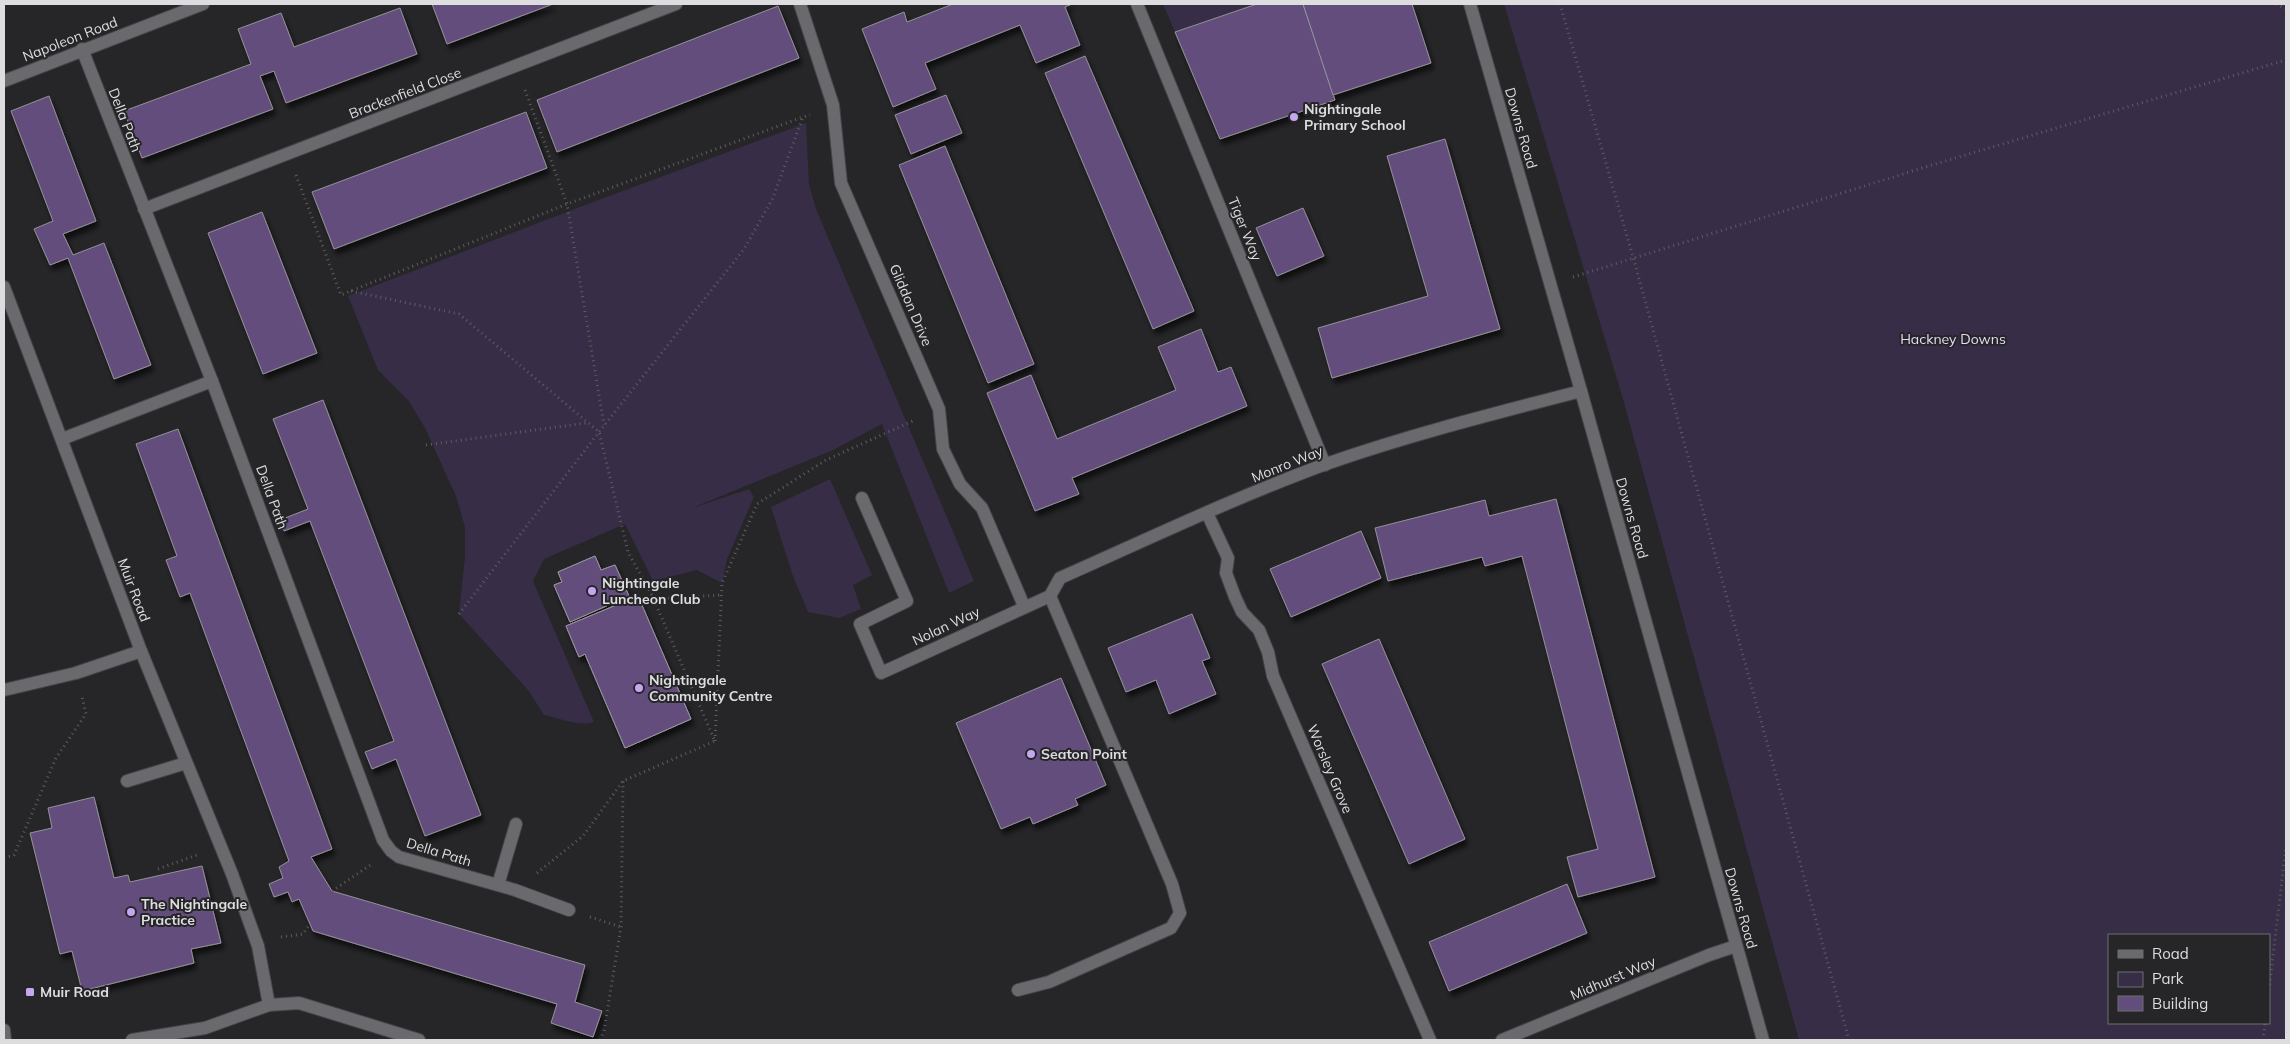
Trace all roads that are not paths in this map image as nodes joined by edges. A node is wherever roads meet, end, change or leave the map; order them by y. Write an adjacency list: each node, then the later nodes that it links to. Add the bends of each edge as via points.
1 (203, 4): 6 (street, Napoleon Road)
2 (676, 4): 8 (street, Brackenfield Close)
3 (800, 4): 17 (street, Gliddon Drive, via 833,105 841,183 939,409 944,449 960,484 982,508)
4 (1136, 4): 13 (street, Tiger Way)
5 (1470, 4): 11 (street, Downs Road)
6 (82, 49): 7 (street, Napoleon Road); 8 (street, Della Path)
7 (4, 81)
8 (144, 209): 10 (street, Della Path)
9 (4, 288): 12 (street, Muir Road)
10 (212, 380): 12 (street); 23 (street, Della Path, via 383,840 399,857)
11 (1581, 391): 13 (street, Monro Way); 25 (street, Downs Road)
12 (62, 439): 18 (street, Muir Road)
13 (1325, 465): 15 (street, Monro Way)
14 (862, 498): 17 (street, Nolan Way, via 907,601 860,624 881,673)
15 (1207, 513): 16 (street, Monro Way, via 1060,578); 33 (street, Worsley Grove, via 1228,558 1226,573 1235,597 1242,612 1259,630 1273,676)
16 (1050, 596): 17 (street); 26 (street, via 1172,884 1180,913 1171,928 1049,982)
17 (1024, 606)
18 (141, 651): 19 (street, via 76,673); 20 (street, Muir Road)
19 (4, 690)
20 (186, 763): 21 (street); 27 (street, Muir Road, via 258,946)
21 (127, 781)
22 (516, 824): 23 (street)
23 (498, 885): 24 (street, Della Path)
24 (569, 910)
25 (1736, 946): 34 (street, Midhurst Way, via 1709,954); 35 (street, Downs Road)
26 (1018, 990)
27 (269, 1005): 29 (street, via 299,1003); 31 (street, via 206,1028)
28 (4, 1030): 30 (street)
29 (376, 1034): 32 (street)
30 (5, 1040)
31 (132, 1040)
32 (419, 1040)
33 (1430, 1040)
34 (1502, 1040)
35 (1762, 1040)

